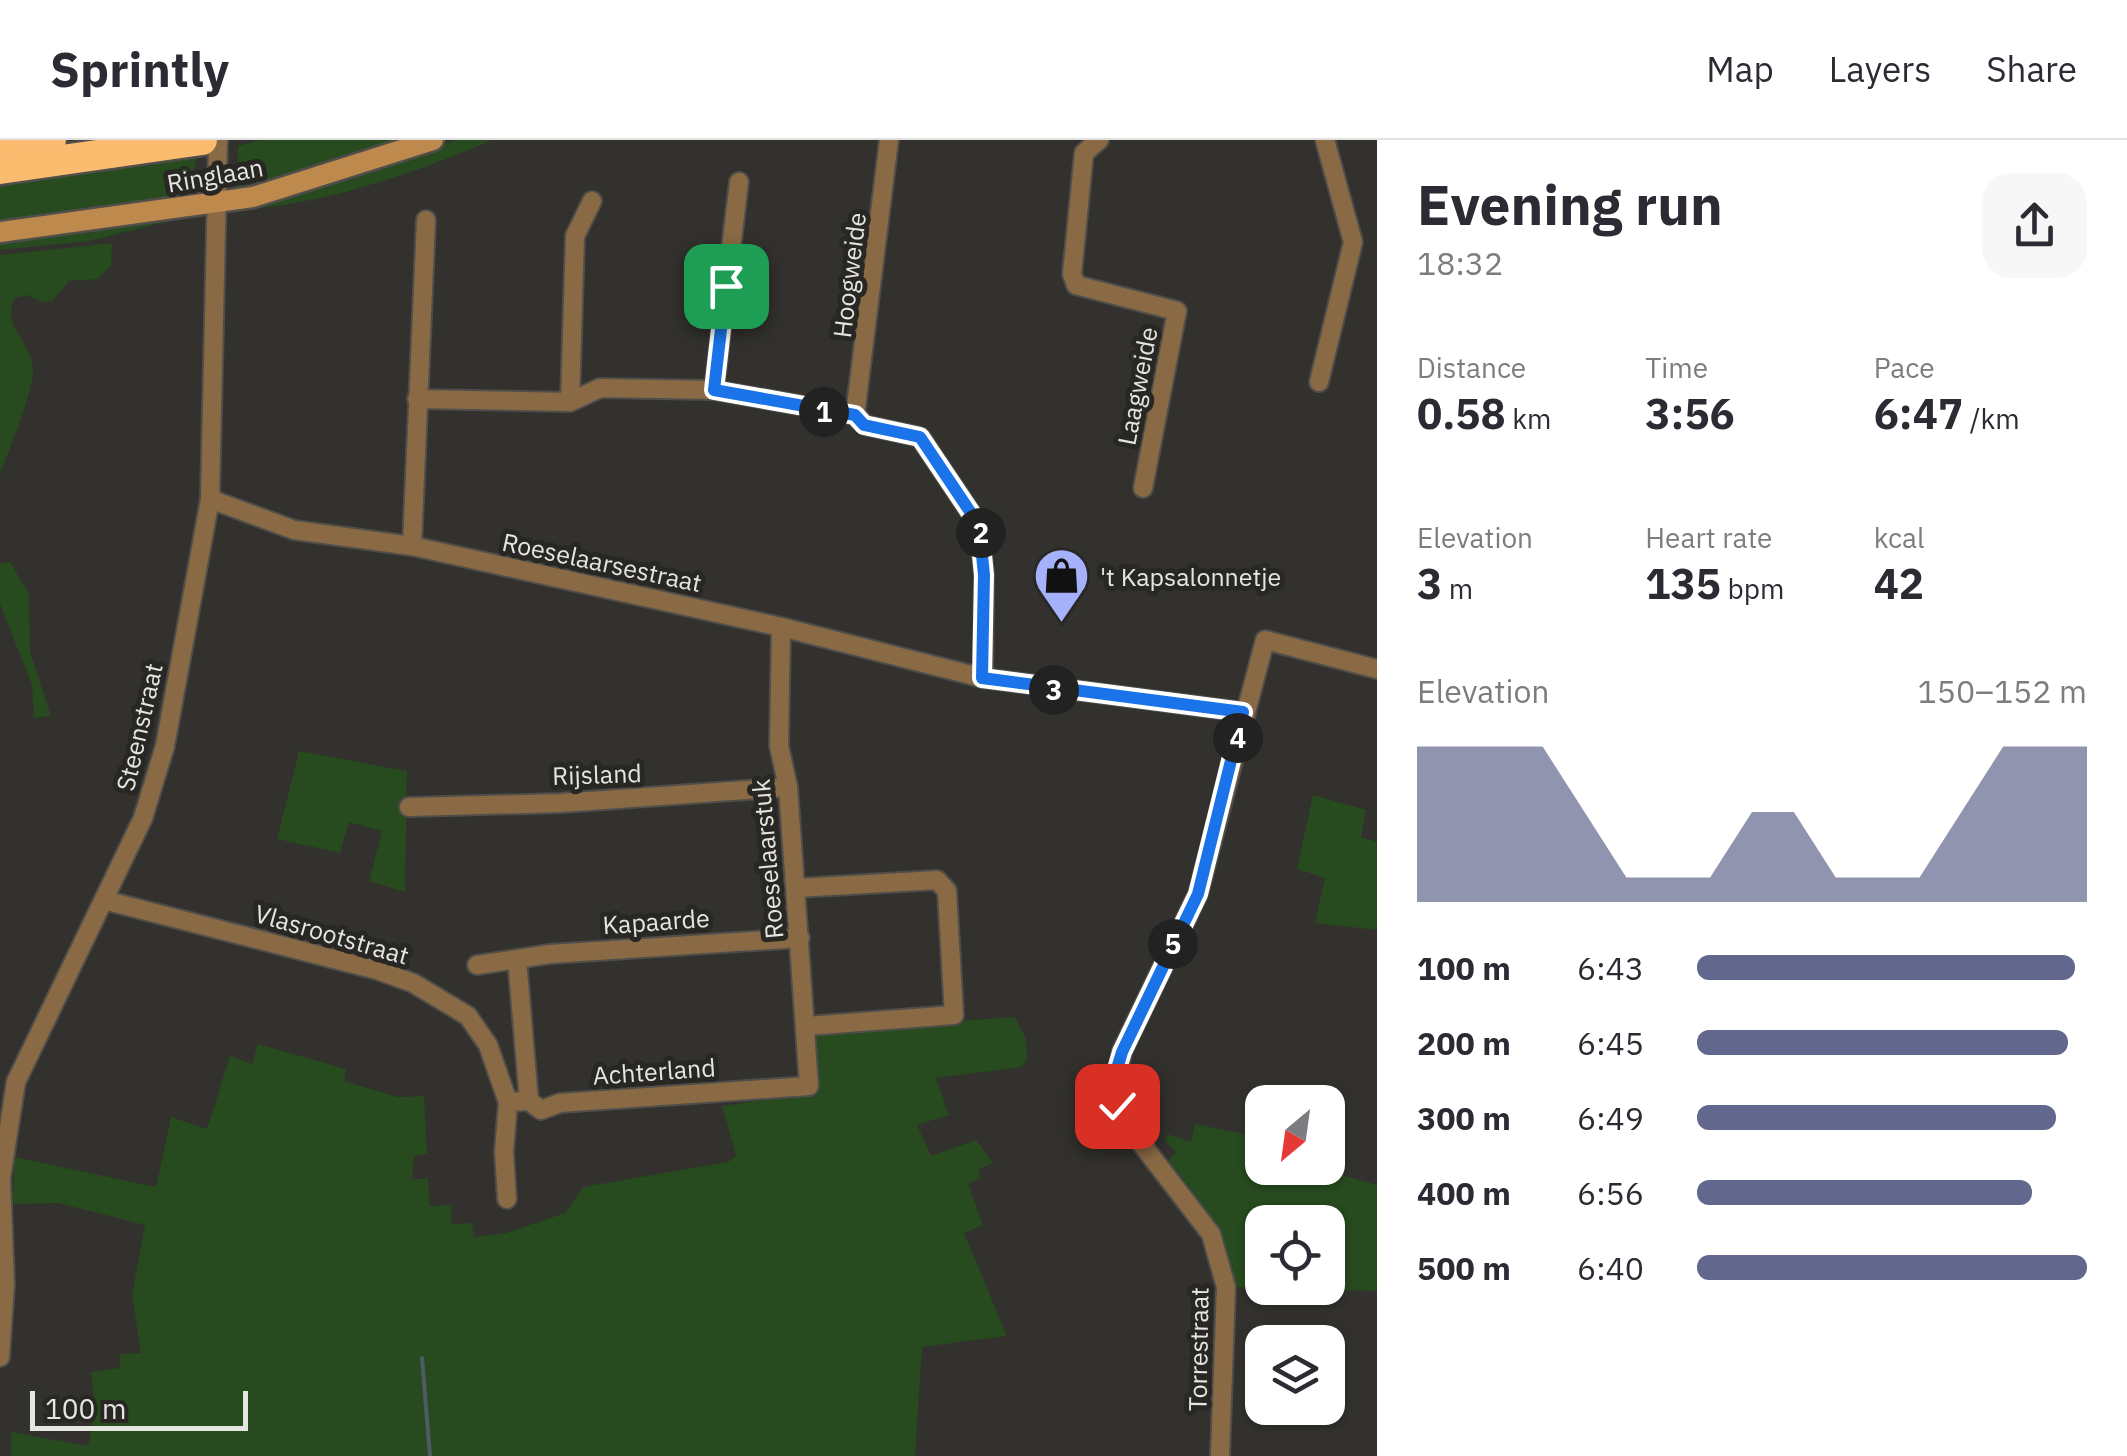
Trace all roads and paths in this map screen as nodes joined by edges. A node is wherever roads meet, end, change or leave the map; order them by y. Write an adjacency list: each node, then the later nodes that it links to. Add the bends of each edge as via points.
1 (51, 140): 7 (highway)
2 (433, 140): 11 (main road, Ringlaan, via 253,198)
3 (889, 140): 18 (street, Hoogweide)
4 (1098, 140): 19 (street, Laagweide, via 1084,153 1076,285 1177,312)
5 (1325, 140): 14 (street, via 1353,242)
6 (212, 144): 8 (highway); 11 (street, Steenstraat)
7 (0, 146)
8 (0, 169)
9 (739, 182): 15 (street)
10 (592, 200): 17 (street, via 575,236)
11 (214, 203): 13 (main road, Ringlaan); 20 (street, Steenstraat)
12 (426, 220): 16 (street)
13 (0, 232)
14 (1318, 382)
15 (714, 390): 17 (street, via 600,388); 18 (street)
16 (417, 399): 17 (street); 21 (street)
17 (570, 402)
18 (855, 415): 24 (street, via 864,425 920,437 981,536)
19 (1143, 488)
20 (210, 499): 21 (street, Roeselaarsestraat, via 294,530); 29 (street, Steenstraat, via 165,746 142,818)
21 (412, 546): 22 (street, Roeselaarsestraat)
22 (781, 627): 24 (street, Roeselaarsestraat); 26 (street, Roeselaarstuk, via 779,746)
23 (1377, 669): 25 (street, Torrestraat, via 1264,640)
24 (982, 678): 25 (street, Roeselaarsestraat)
25 (1243, 712): 39 (street, Torrestraat, via 1198,894 1122,1052 1115,1090 1127,1125 1204,1222 1222,1264)
26 (788, 786): 27 (street, Rijsland); 28 (street, Roeselaarstuk)
27 (409, 807)
28 (797, 888): 30 (street, Roeselaarstuk); 33 (street, via 937,880 947,891 954,1015)
29 (104, 900): 35 (street, Vlasrootstraat, via 415,984 479,1029 497,1060); 38 (street, Steenstraat, via 16,1082 1,1178 6,1284)
30 (800, 938): 31 (street, Kapaarde); 33 (street, Roeselaarstuk)
31 (517, 959): 32 (street, Kapaarde); 36 (street)
32 (477, 965)
33 (808, 1026): 34 (street, Roeselaarstuk)
34 (809, 1086): 36 (street, Achterland, via 560,1102 540,1110)
35 (508, 1102): 36 (street, Achterland); 37 (street, Vlasrootstraat)
36 (530, 1102)
37 (507, 1199)
38 (0, 1357)
39 (1220, 1456)

